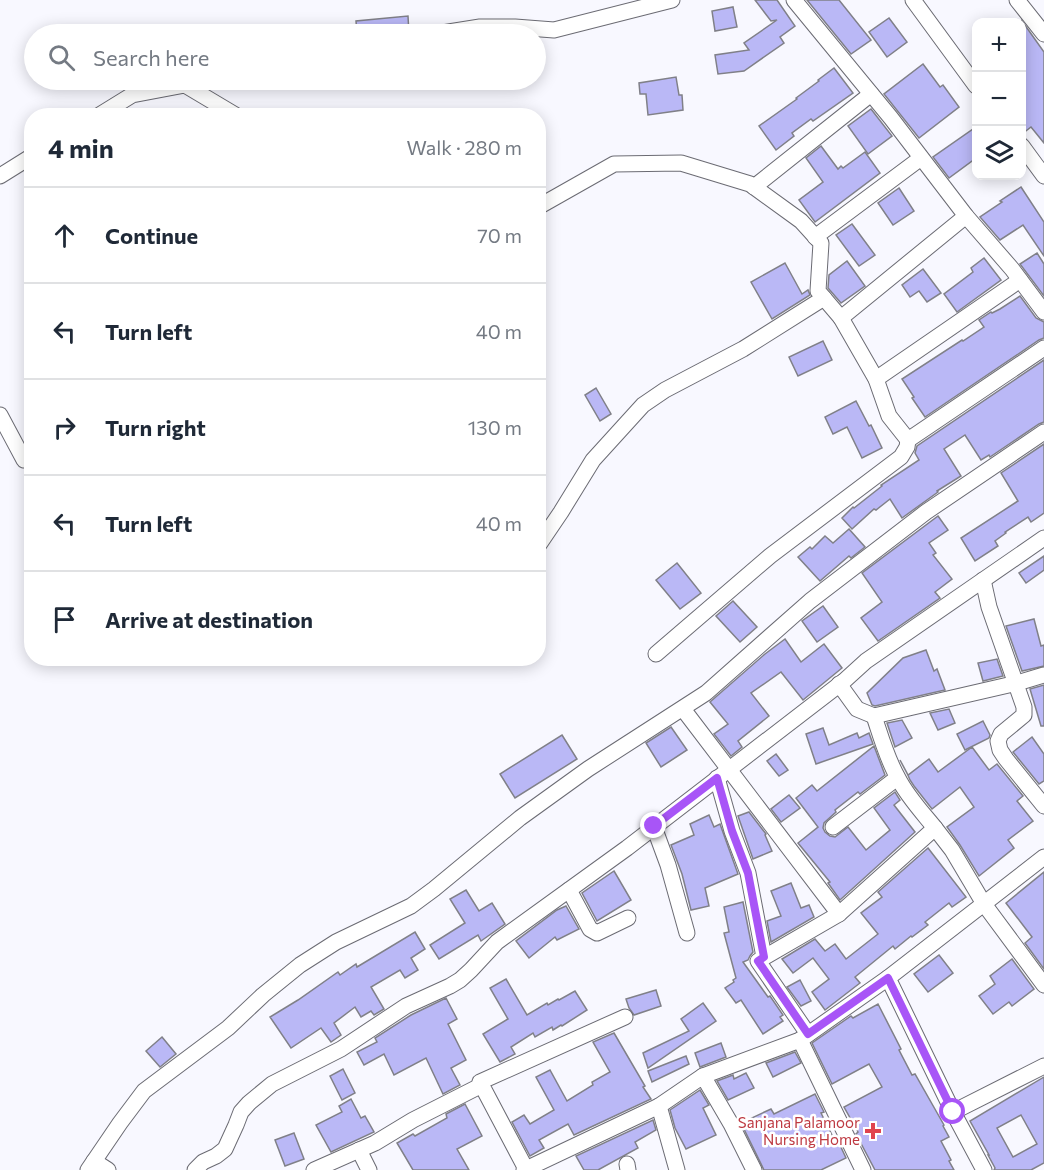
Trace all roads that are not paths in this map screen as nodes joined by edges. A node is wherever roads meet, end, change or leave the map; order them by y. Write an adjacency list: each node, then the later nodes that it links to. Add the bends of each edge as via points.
1 (672, 0): 5 (street)
2 (794, 0): 10 (street)
3 (913, 0): 7 (street)
4 (1017, 0): 6 (street)
5 (546, 29)
6 (1044, 34)
7 (972, 81)
8 (158, 90): 11 (street, via 132,95)
9 (193, 90): 12 (street)
10 (871, 94): 14 (street); 18 (street)
11 (111, 108)
12 (221, 108)
13 (1026, 151): 17 (street)
14 (921, 158): 20 (street); 21 (street)
15 (24, 161): 16 (street)
16 (0, 176)
17 (1044, 176)
18 (753, 187): 19 (street, via 681,163 614,164); 21 (street, via 801,220)
19 (546, 202)
20 (966, 216): 22 (street); 25 (street)
21 (815, 237): 23 (street, via 821,243 818,291)
22 (1020, 280): 24 (street); 27 (street)
23 (824, 298): 25 (street); 32 (street, via 643,405 593,460)
24 (1044, 312)
25 (840, 318): 27 (street)
26 (1044, 348): 30 (street)
27 (876, 379): 30 (street, via 889,416)
28 (0, 415): 31 (street)
29 (1044, 432): 39 (street, via 890,539)
30 (908, 440): 35 (street, via 901,457 770,556)
31 (24, 460)
32 (546, 534)
33 (1044, 538): 34 (street)
34 (983, 580): 37 (street); 38 (street)
35 (656, 654)
36 (1044, 675): 37 (street)
37 (1017, 683): 40 (street); 44 (street, via 1024,715 998,741 1006,759)
38 (839, 684): 40 (street, via 857,709); 41 (street)
39 (683, 709): 41 (street); 65 (street, via 520,818 411,906 336,942 300,965 228,1028 144,1091)
40 (874, 716): 43 (street)
41 (729, 768): 42 (street); 51 (street)
42 (717, 778): 45 (street); 54 (street, via 748,873)
43 (897, 778): 46 (street); 47 (street)
44 (1044, 806)
45 (654, 826): 49 (street); 53 (street)
46 (833, 827)
47 (935, 828): 50 (street); 51 (street)
48 (1044, 857): 50 (street)
49 (569, 890): 52 (street, via 594,932); 67 (street, via 497,942 460,980 406,1006 341,1049 272,1084 241,1112 225,1149)
50 (984, 904): 55 (street); 56 (street)
51 (839, 914): 54 (street)
52 (628, 918)
53 (687, 933)
54 (764, 957): 58 (street, via 758,961)
55 (888, 978): 58 (street); 63 (street)
56 (1044, 985)
57 (626, 1017): 61 (street, via 480,1082)
58 (804, 1037): 60 (street); 73 (street)
59 (1044, 1066): 63 (street)
60 (703, 1076): 62 (street); 72 (street)
61 (482, 1085): 64 (street); 70 (street)
62 (659, 1106): 70 (street); 71 (street)
63 (953, 1112): 74 (street)
64 (359, 1150): 68 (street); 69 (street)
65 (91, 1166): 66 (street)
66 (108, 1170)
67 (195, 1170)
68 (314, 1170)
69 (369, 1170)
70 (525, 1170)
71 (677, 1170)
72 (754, 1170)
73 (863, 1170)
74 (984, 1170)

